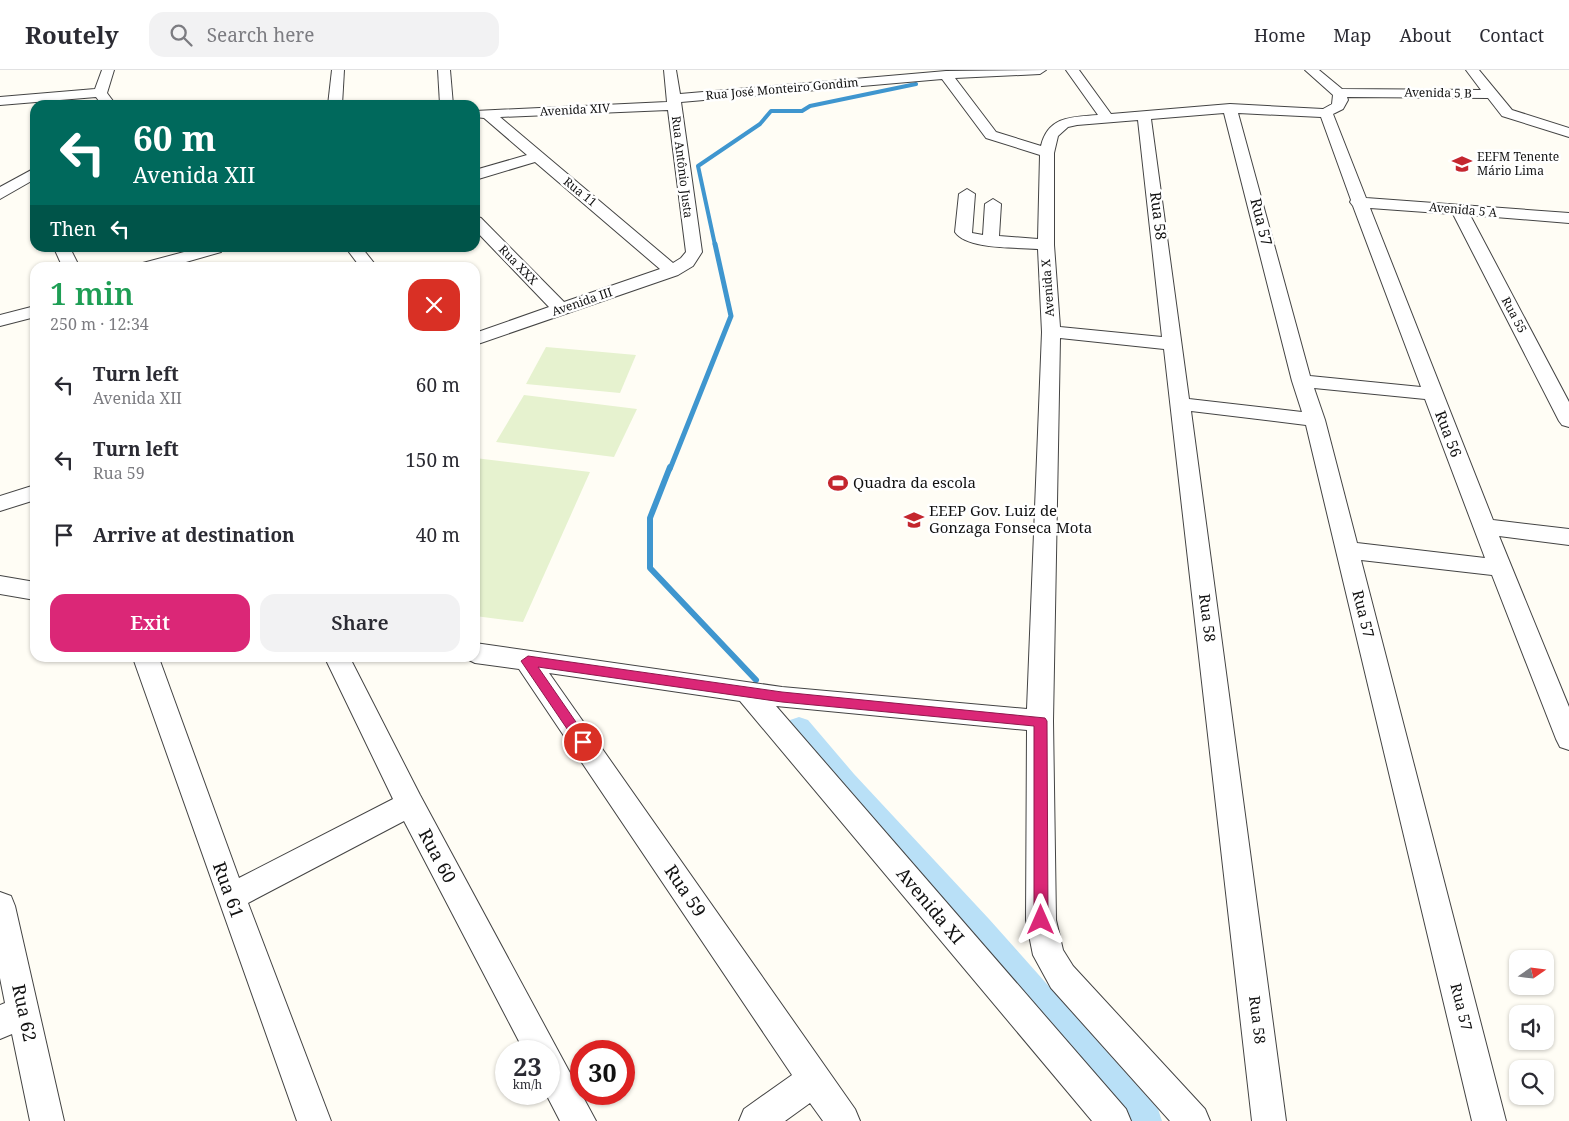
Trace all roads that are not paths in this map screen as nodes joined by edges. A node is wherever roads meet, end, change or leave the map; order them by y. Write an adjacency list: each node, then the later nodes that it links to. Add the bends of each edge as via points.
1 (108, 70): 11 (street)
2 (338, 70): 14 (street)
3 (444, 70): 15 (street)
4 (670, 70): 17 (street, Rua Antônio Justa)
5 (1040, 70): 9 (street, Rua José Monteiro Gondim)
6 (1072, 70): 21 (street)
7 (1311, 70): 10 (street)
8 (1472, 70): 12 (street)
9 (948, 74): 17 (street, Rua José Monteiro Gondim, via 798,83); 24 (street, via 991,135)
10 (1339, 92): 12 (street, Avenida 5 B); 22 (street, via 1338,106)
11 (100, 93): 13 (street); 16 (street)
12 (1490, 94): 23 (street, Avenida 5 B, via 1507,113)
13 (105, 100)
14 (335, 100)
15 (447, 100)
16 (0, 101)
17 (674, 102): 19 (street, Avenida XIV); 41 (street, Rua Antônio Justa, via 694,252)
18 (1230, 108): 20 (street, Avenida X); 22 (street, Avenida X); 48 (street, Rua 57)
19 (481, 114): 25 (street, Rua 11)
20 (1144, 116): 21 (street, Avenida X); 47 (street, Rua 58)
21 (1107, 118): 24 (street, Avenida X, via 1063,124 1050,134)
22 (1328, 120): 30 (street, Rua 56)
23 (1569, 133)
24 (1048, 153): 36 (street, Avenida X)
25 (537, 158): 26 (street); 41 (street, Rua 11)
26 (480, 174)
27 (30, 179): 28 (street)
28 (0, 194)
29 (967, 194): 35 (street, via 963,232 971,238)
30 (1358, 202): 32 (street, Avenida 5 A); 49 (street, Rua 56)
31 (993, 204): 35 (street)
32 (1458, 210): 33 (street, Avenida 5 A); 52 (street, Rua 55)
33 (1568, 219)
34 (480, 226): 42 (street, Rua XXX)
35 (991, 240): 36 (street)
36 (1046, 245): 45 (street, Avenida X)
37 (211, 252): 39 (street)
38 (357, 252): 40 (street)
39 (170, 262)
40 (365, 262)
41 (680, 266): 42 (street, Avenida III)
42 (561, 309): 46 (street, Avenida III)
43 (30, 312): 44 (street)
44 (0, 321)
45 (1051, 332): 47 (street); 66 (street, Avenida X, via 1044,488)
46 (480, 337)
47 (1173, 344): 50 (street, Rua 58)
48 (1302, 382): 49 (street); 51 (street, Rua 57)
49 (1432, 394): 55 (street, Rua 56)
50 (1180, 404): 51 (street); 82 (street, Rua 58)
51 (1315, 420): 57 (street, Rua 57)
52 (1569, 421)
53 (30, 494): 54 (street)
54 (0, 504)
55 (1484, 527): 56 (street); 58 (street, Rua 56)
56 (1569, 537)
57 (1347, 550): 58 (street); 83 (street, Rua 57)
58 (1502, 568): 67 (street, Rua 56)
59 (0, 586): 60 (street)
60 (30, 590)
61 (480, 654): 62 (street)
62 (528, 661): 65 (street); 73 (street, Rua 59)
63 (147, 662): 69 (street, Rua 61)
64 (340, 662): 68 (street, Rua 60)
65 (747, 691): 66 (street); 80 (street, Avenida XI)
66 (1040, 721): 81 (street, via 1041,920 1050,955 1062,976)
67 (1569, 739)
68 (410, 804): 69 (street); 72 (street, Rua 60)
69 (230, 897): 76 (street, Rua 61)
70 (0, 906): 71 (street, Rua 62)
71 (12, 1017): 75 (street, Rua 62)
72 (536, 1040)
73 (814, 1080): 78 (street); 79 (street, Rua 59)
74 (560, 1085): 77 (street)
75 (47, 1121)
76 (314, 1121)
77 (579, 1121)
78 (756, 1121)
79 (843, 1121)
80 (1114, 1121)
81 (1193, 1121)
82 (1269, 1121)
83 (1489, 1121)

